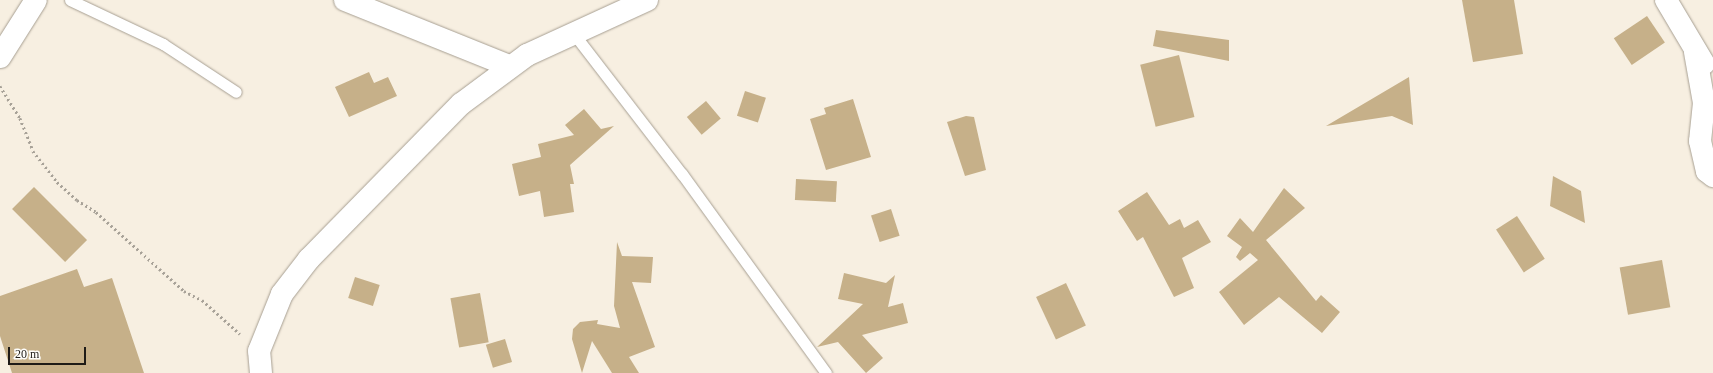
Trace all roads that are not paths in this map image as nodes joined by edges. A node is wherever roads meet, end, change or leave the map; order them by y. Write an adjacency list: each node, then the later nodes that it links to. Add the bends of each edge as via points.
1 (36, 0): 8 (street)
2 (70, 0): 11 (lane, via 162,44)
3 (345, 0): 9 (street)
4 (647, 0): 6 (street)
5 (1666, 0): 7 (street)
6 (574, 34): 9 (street); 14 (lane, via 682,174)
7 (1695, 52): 10 (street); 12 (street, via 1704,103 1700,141 1707,171)
8 (0, 57)
9 (509, 66): 13 (street, via 462,104 309,259 282,294 259,351)
10 (1713, 76)
11 (236, 92)
12 (1713, 176)
13 (261, 373)
14 (826, 373)

